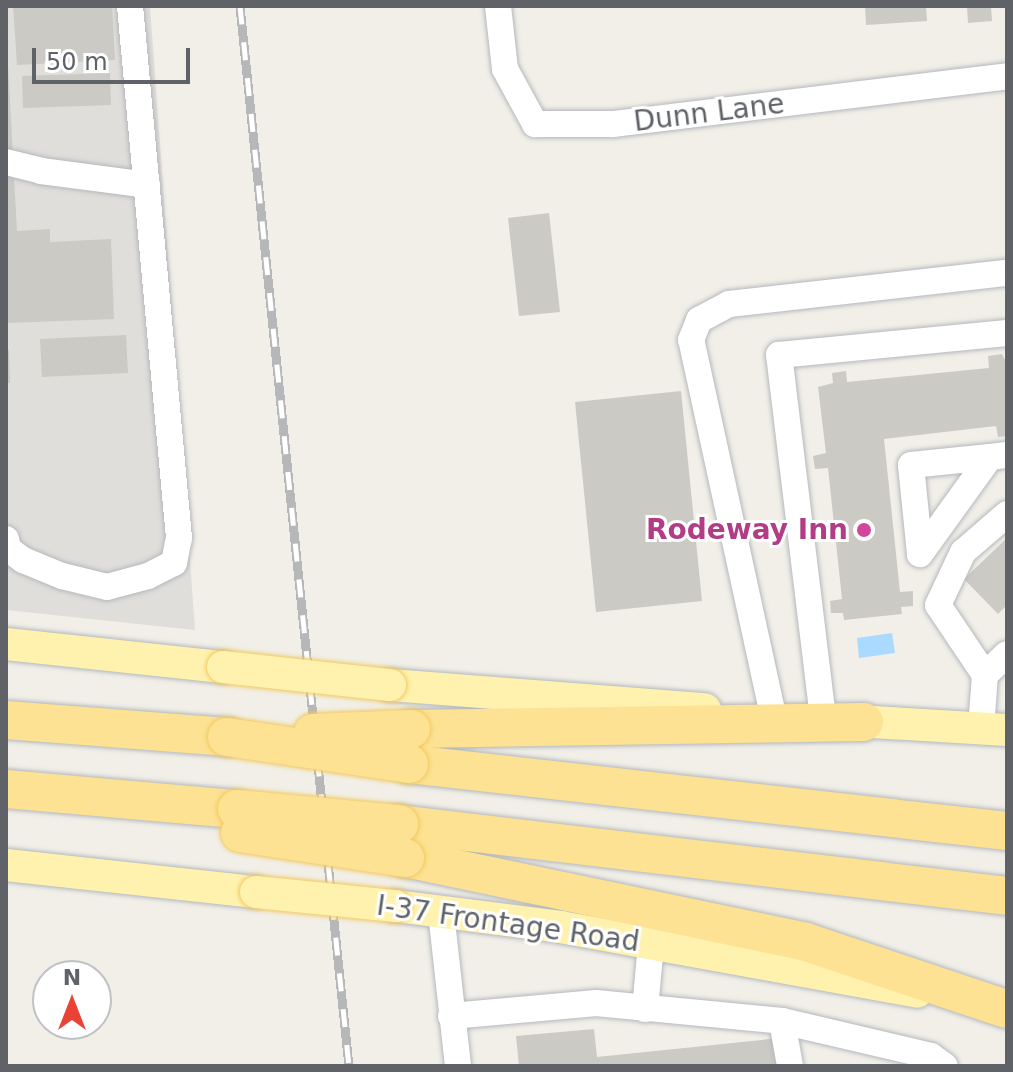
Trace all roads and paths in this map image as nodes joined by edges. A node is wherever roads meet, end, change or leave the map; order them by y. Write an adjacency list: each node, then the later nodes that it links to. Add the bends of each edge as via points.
1 (130, 6): 5 (street)
2 (498, 6): 3 (street, Dunn Lane, via 505,69 535,124 613,124)
3 (1007, 76)
4 (6, 162): 5 (street)
5 (147, 185): 9 (street, via 179,538 174,563 107,587 23,560 8,549)
6 (1007, 273): 12 (street, via 729,304 699,320 691,340)
7 (1007, 333): 13 (street, via 779,355)
8 (1007, 514): 11 (street, via 963,552 938,605)
9 (6, 539)
10 (6, 644): 12 (main road, bridge, via 390,685)
11 (1000, 662): 16 (street)
12 (773, 715): 13 (main road)
13 (823, 718): 15 (main road)
14 (6, 720): 17 (highway, bridge)
15 (864, 722): 16 (main road); 17 (highway)
16 (994, 729)
17 (410, 746): 19 (highway)
18 (6, 789): 20 (highway, bridge)
19 (1007, 831)
20 (402, 841): 22 (highway); 26 (highway, via 806,942)
21 (6, 865): 23 (main road, I-37 Frontage Road, bridge)
22 (1007, 896)
23 (441, 912): 24 (main road, I-37 Frontage Road); 27 (street)
24 (651, 944): 25 (street); 26 (main road, I-37 Frontage Road)
25 (645, 1009): 27 (street, via 596,1003); 28 (street)
26 (1007, 1009)
27 (451, 1016): 29 (street)
28 (782, 1021): 30 (street); 31 (street, via 931,1056)
29 (458, 1066)
30 (790, 1066)
31 (945, 1066)

